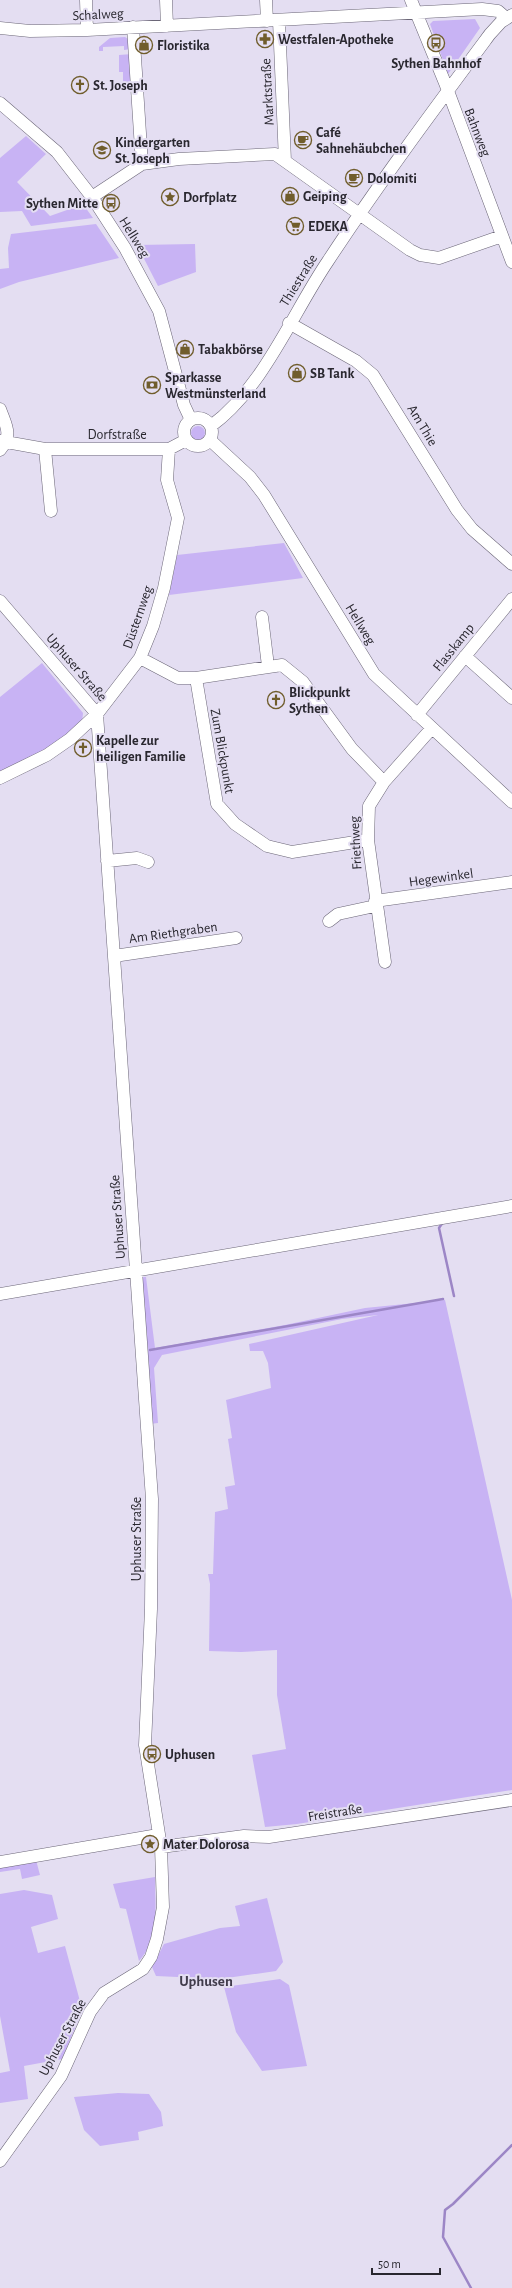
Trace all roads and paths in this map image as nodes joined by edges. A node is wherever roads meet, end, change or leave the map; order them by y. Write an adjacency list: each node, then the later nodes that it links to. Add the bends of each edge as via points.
1 (86, 0): 11 (street)
2 (166, 0): 8 (street)
3 (266, 0): 7 (street, Marktstraße)
4 (411, 0): 5 (street, Bahnweg)
5 (416, 13): 6 (street, Schalweg, via 482,9 498,11); 7 (street, Schalweg); 12 (street, Bahnweg)
6 (509, 16): 12 (street, Thiestraße, via 490,34)
7 (273, 21): 8 (street, Schalweg); 14 (street, Marktstraße)
8 (167, 26): 9 (street, Schalweg)
9 (133, 27): 11 (street, Schalweg); 15 (street)
10 (0, 28): 11 (street, Schalweg, via 30,31)
11 (87, 30)
12 (447, 93): 17 (street, Thiestraße); 18 (street, Bahnweg)
13 (0, 103): 16 (street, Hellweg, via 57,152)
14 (285, 161): 15 (street, via 275,154 179,159); 17 (street)
15 (142, 164): 16 (street)
16 (92, 197): 22 (street, Hellweg, via 132,259 156,303 184,405)
17 (360, 214): 18 (street, via 410,250 420,255 439,258); 20 (street, Thiestraße)
18 (502, 236): 19 (street, Bahnweg)
19 (512, 262)
20 (289, 323): 23 (street, Thiestraße, via 257,377); 30 (street, Am Thie, via 356,361 373,375 457,510 472,529)
21 (0, 408): 26 (street, Dorfstraße, via 8,432)
22 (191, 420): 23 (street, via 202,418); 24 (street, via 184,429)
23 (211, 426): 25 (street, via 213,433)
24 (186, 440): 25 (street, via 198,447); 28 (street, Dorfstraße)
25 (210, 440): 40 (street, Hellweg, via 250,477 264,495 374,674)
26 (2, 445): 27 (street, Dorfstraße)
27 (45, 449): 28 (street, Dorfstraße); 29 (street)
28 (169, 449): 35 (street, Düsternweg, via 167,480 178,518 164,588)
29 (51, 511)
30 (512, 564)
31 (512, 599): 34 (street, Flasskamp)
32 (0, 601): 39 (street, Uphuser Straße)
33 (262, 616): 36 (street)
34 (465, 656): 38 (street); 40 (street, Flasskamp)
35 (140, 658): 37 (street, via 178,678); 39 (street, Düsternweg)
36 (268, 666): 37 (street); 43 (street, via 282,665 302,682 352,749)
37 (196, 678): 45 (street, Zum Blickpunkt, via 217,804 235,824 267,846 292,852)
38 (512, 698)
39 (97, 714): 42 (street, Düsternweg, via 70,739 47,755); 46 (street, Uphuser Straße)
40 (417, 715): 41 (street, Hellweg)
41 (432, 728): 43 (street, Friethweg); 44 (street, Hellweg)
42 (0, 778)
43 (384, 782): 45 (street, Friethweg, via 369,806)
44 (512, 802)
45 (368, 840): 49 (street, Friethweg)
46 (108, 861): 47 (street, via 137,858); 52 (street, Uphuser Straße)
47 (148, 862)
48 (512, 882): 49 (street, Hegewinkel)
49 (375, 903): 50 (street, via 338,914); 53 (street, Friethweg)
50 (329, 920)
51 (236, 938): 52 (street, Am Riethgraben)
52 (114, 956): 55 (street, Uphuser Straße)
53 (385, 962)
54 (512, 1206): 55 (street)
55 (135, 1271): 56 (street); 58 (street, Uphuser Straße, via 152,1499 145,1745)
56 (0, 1294)
57 (512, 1800): 59 (street, Freistraße, via 269,1837 244,1836)
58 (158, 1835): 59 (street, Uphuser Straße); 60 (street)
59 (161, 1847): 61 (street, Uphuser Straße, via 163,1907 151,1957 143,1969 104,1993 90,2012 61,2076)
60 (0, 1862)
61 (0, 2161)

